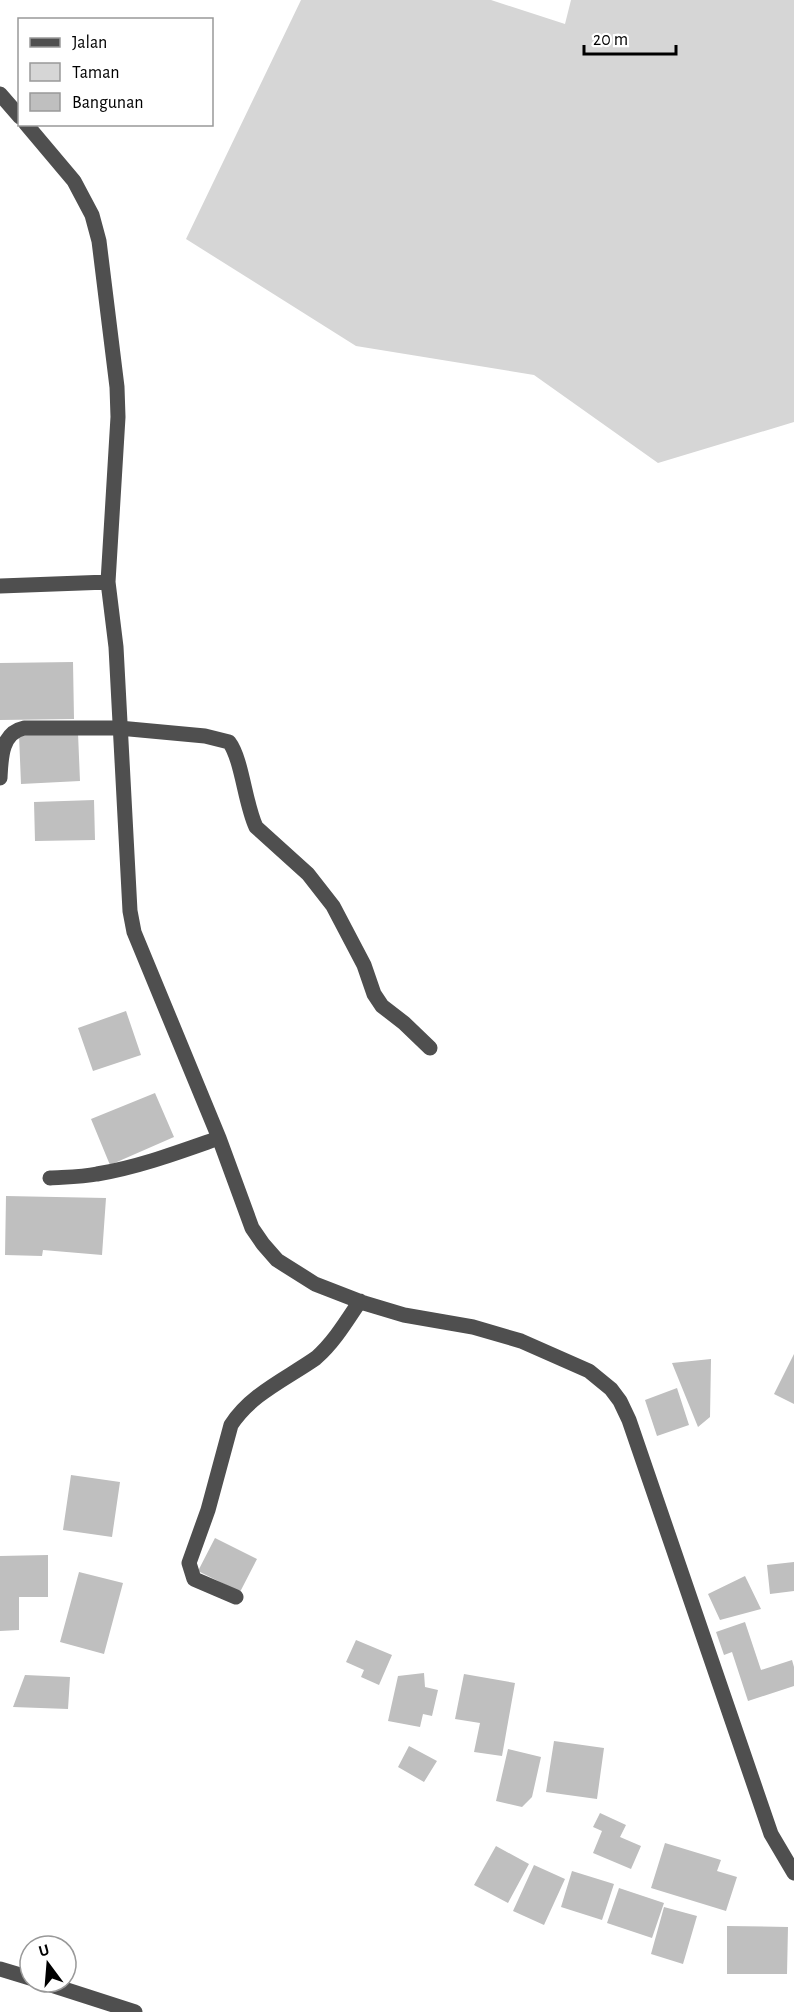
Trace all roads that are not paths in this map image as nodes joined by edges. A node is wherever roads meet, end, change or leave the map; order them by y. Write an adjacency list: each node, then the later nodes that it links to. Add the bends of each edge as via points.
1 (0, 94): 2 (street)
2 (18, 115)
3 (28, 126): 4 (street, via 74,181 92,215 99,241 117,387)
4 (108, 582): 5 (street); 6 (street, via 116,647)
5 (0, 586)
6 (119, 728): 7 (street, via 18,729 4,746); 8 (street, via 229,742 256,827 308,874 333,906 382,1006); 9 (street, via 134,932)
7 (0, 778)
8 (430, 1048)
9 (219, 1138): 10 (street, via 123,1169); 11 (street, via 252,1228 263,1244 300,1276)
10 (50, 1178)
11 (360, 1301): 12 (street, via 325,1350 252,1400 231,1425 189,1563 194,1579); 13 (street, via 521,1341 589,1371 611,1389 629,1420 771,1834)
12 (236, 1597)
13 (794, 1872)
14 (0, 1969): 15 (street)
15 (18, 1974)
16 (78, 1994): 17 (street)
17 (135, 2012)

